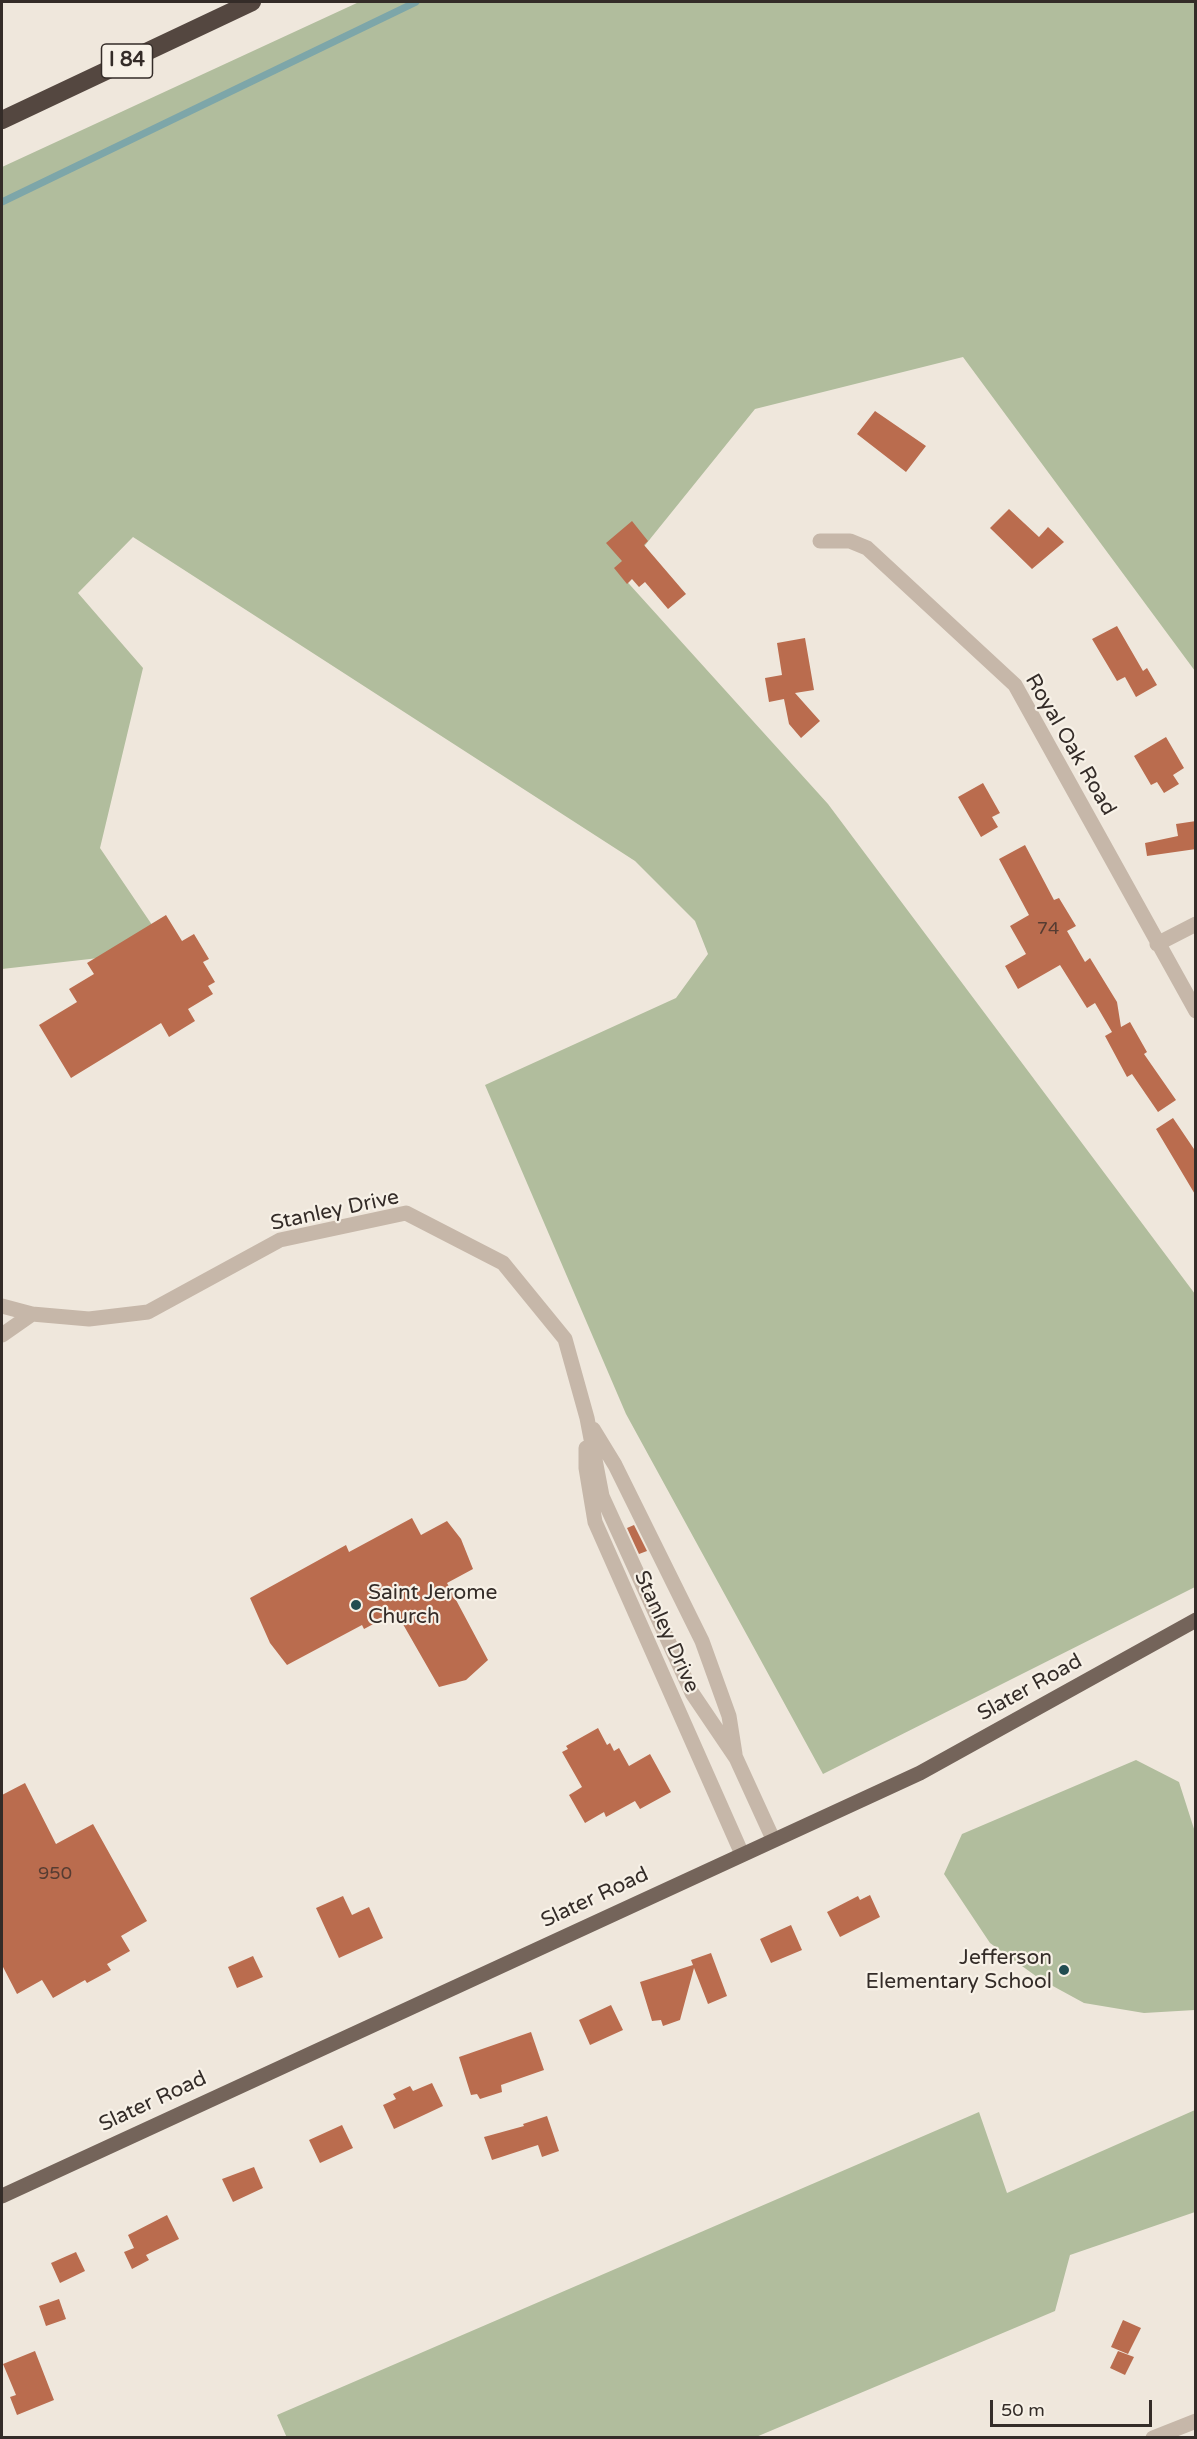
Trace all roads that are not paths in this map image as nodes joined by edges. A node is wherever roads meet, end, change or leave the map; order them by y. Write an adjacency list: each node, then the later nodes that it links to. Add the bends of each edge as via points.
1 (252, 2): 2 (highway, I 84)
2 (2, 120)
3 (820, 541): 5 (street, Royal Oak Road, via 850,541 867,548 1015,685)
4 (1196, 924): 5 (street)
5 (1157, 944): 6 (street, Royal Oak Road)
6 (1196, 1011)
7 (2, 1306): 8 (street, Stanley Drive)
8 (32, 1314): 9 (street); 10 (street, Stanley Drive, via 90,1319 148,1312 280,1240 406,1213 503,1263 566,1339)
9 (2, 1335)
10 (587, 1418): 12 (street, Stanley Drive, via 615,1465 702,1641 729,1716); 12 (street, Stanley Drive, via 602,1496 692,1693); 14 (street, Stanley Drive, via 586,1468 595,1522)
11 (1196, 1620): 13 (main road, Slater Road, via 920,1773)
12 (736, 1758): 13 (street, Stanley Drive)
13 (773, 1839): 14 (main road, Slater Road)
14 (742, 1854): 15 (main road, Slater Road)
15 (2, 2196)
16 (1196, 2421): 17 (street)
17 (1153, 2438)

